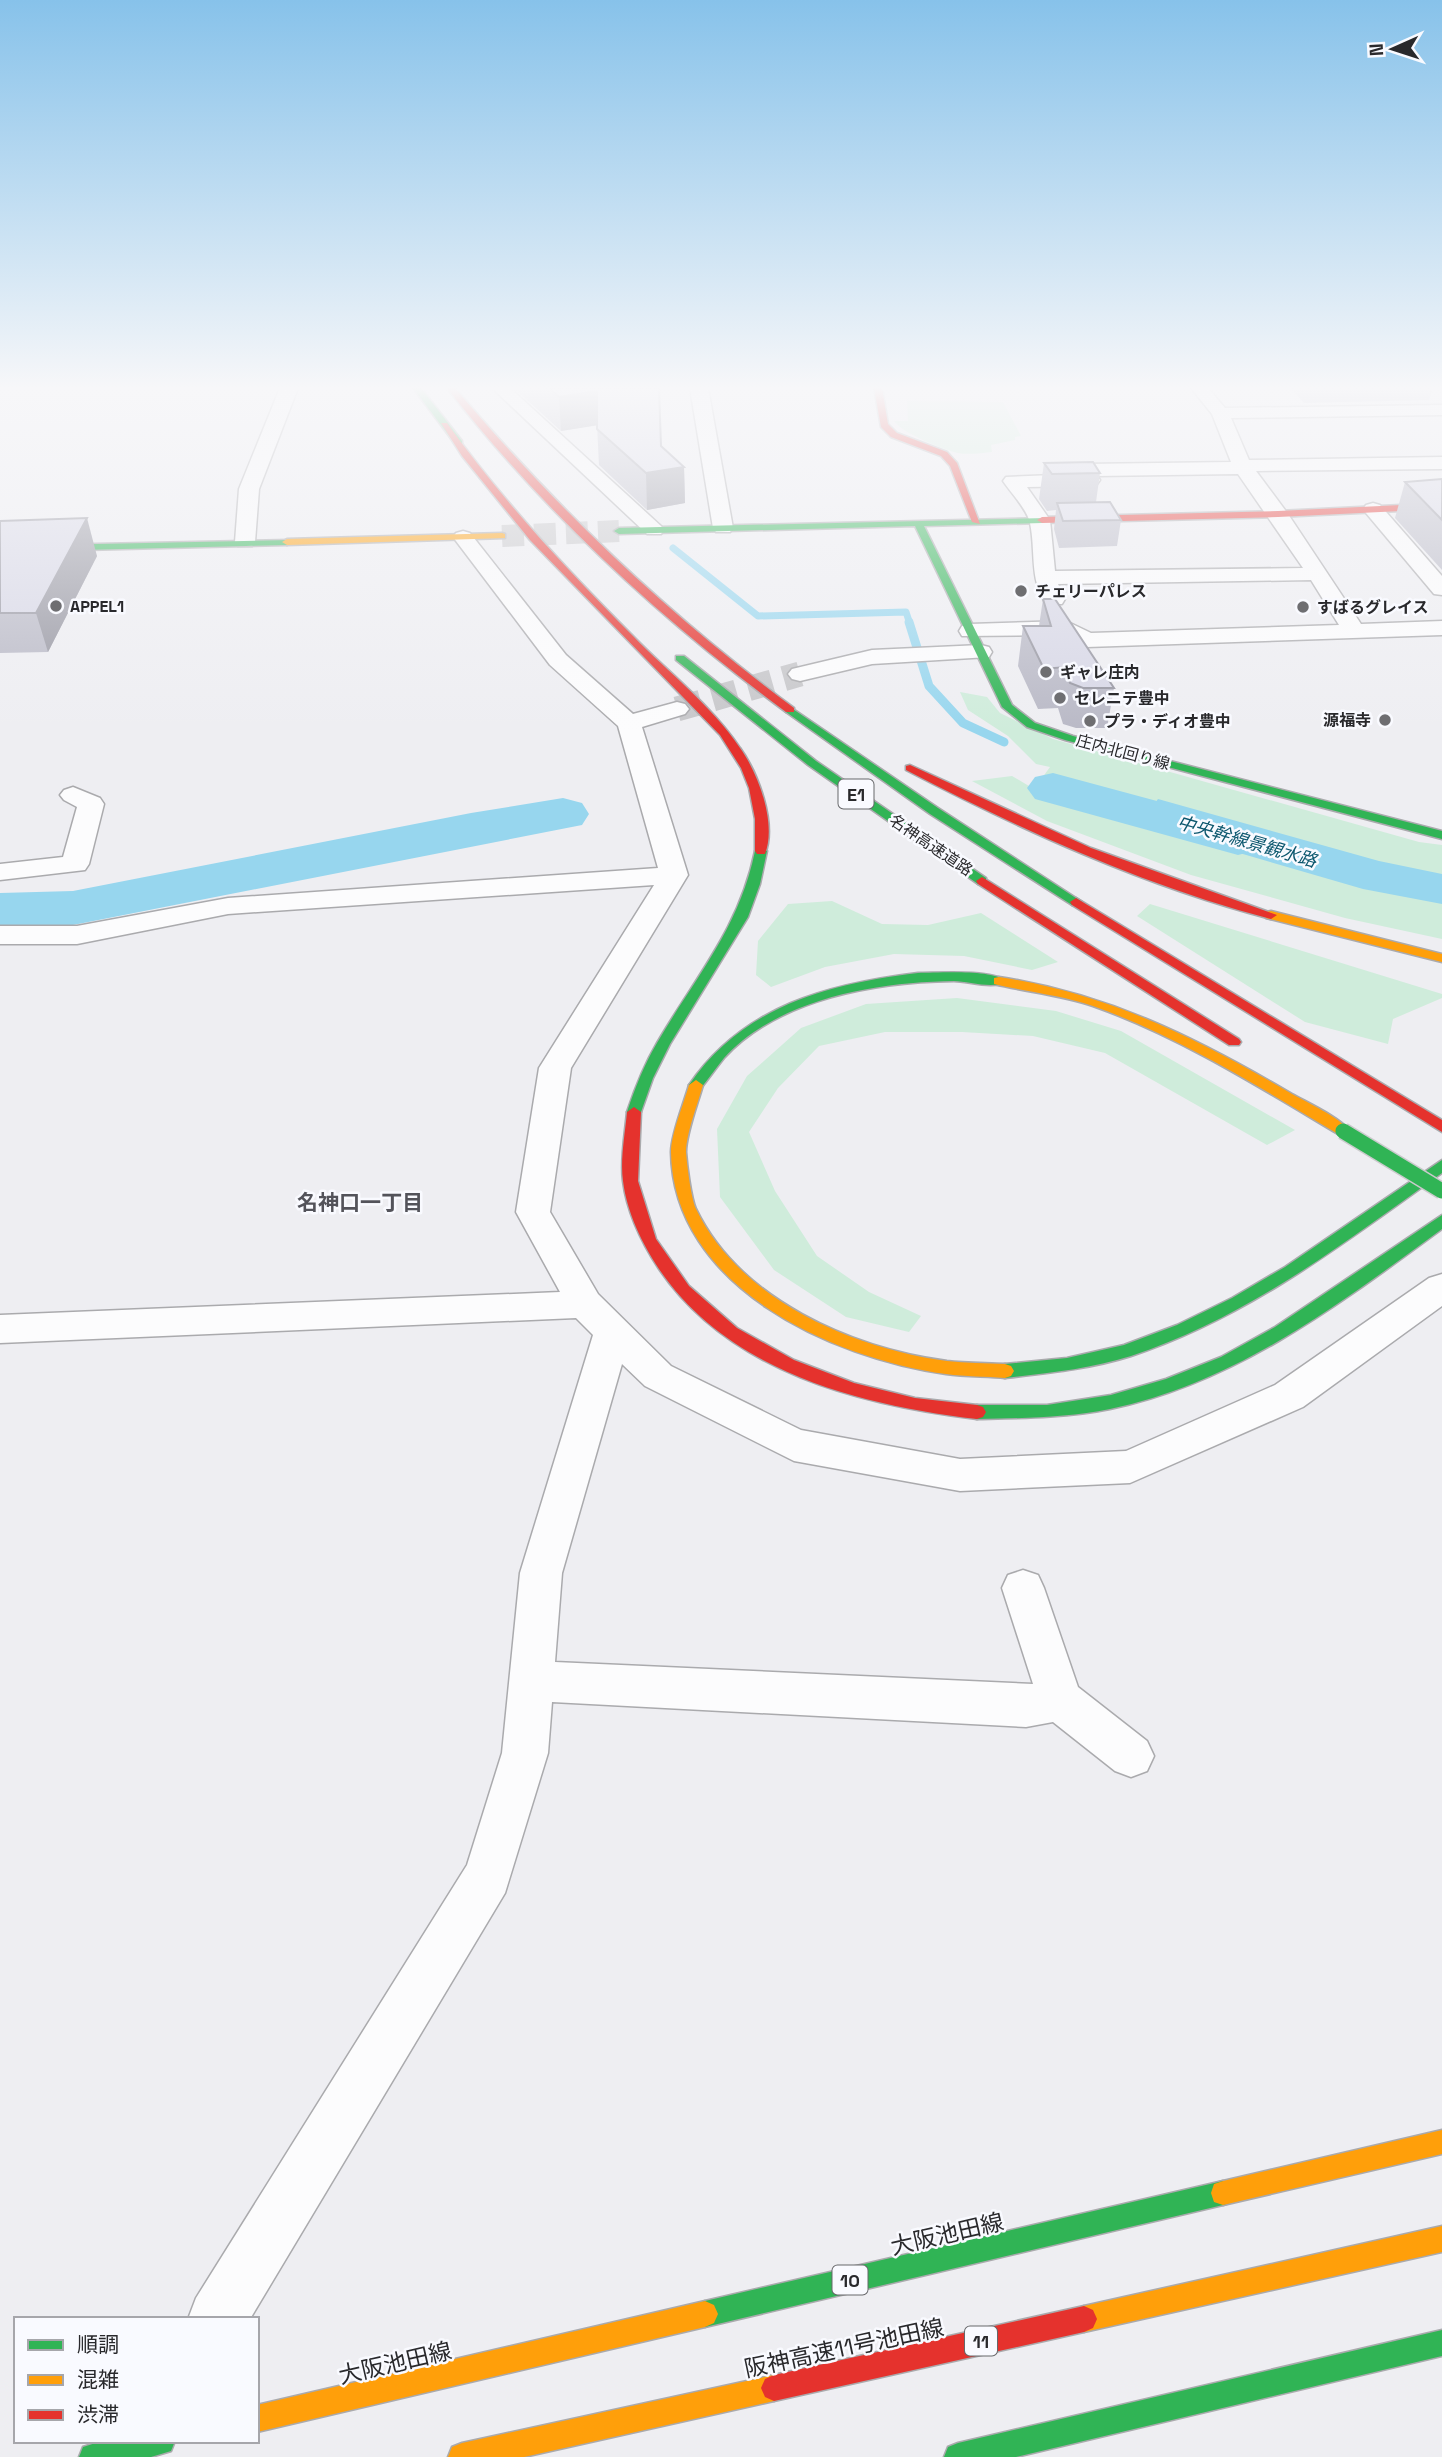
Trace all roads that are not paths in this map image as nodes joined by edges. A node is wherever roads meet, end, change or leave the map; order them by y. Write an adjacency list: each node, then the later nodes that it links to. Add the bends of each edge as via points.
1 (248, 503): 22 (street)
2 (502, 503): 50 (main road, via 709,719 755,786 763,830 758,878 731,933 645,1076 629,1149 636,1207 657,1256 682,1292 720,1325 763,1354 872,1396 933,1409 1059,1412 1115,1403 1221,1368 1314,1313)
3 (514, 503): 27 (main road)
4 (549, 503): 45 (main road, 名神高速道路 / E1, via 662,608 870,768 1119,930)
5 (552, 503): 36 (main road, via 741,658)
6 (624, 503): 18 (street)
7 (719, 503): 17 (street)
8 (969, 503): 15 (main road)
9 (1028, 503): 14 (street)
10 (1270, 503): 13 (street)
11 (1442, 506): 12 (main road)
12 (1373, 509): 13 (main road); 26 (street)
13 (1278, 514): 14 (main road); 24 (street)
14 (1040, 520): 15 (main road); 25 (street)
15 (977, 522): 16 (main road)
16 (918, 523): 17 (main road); 31 (main road, 庄内北回り線)
17 (723, 528): 18 (main road)
18 (654, 530): 19 (main road)
19 (619, 531)
20 (502, 536): 21 (main road)
21 (463, 537): 22 (main road); 35 (street, via 558,660)
22 (245, 542): 23 (main road)
23 (0, 549)
24 (1317, 574): 25 (street); 30 (street)
25 (1045, 578): 28 (street)
26 (1442, 589)
27 (631, 617)
28 (1066, 628): 30 (street, via 1087,640); 31 (street)
29 (1442, 628): 30 (street)
30 (1354, 630)
31 (975, 642): 33 (street, via 919,655 872,657); 39 (main road, 庄内北回り線, via 1007,707 1031,725)
32 (670, 650): 44 (main road, 名神高速道路 / E1, via 760,723 927,843)
33 (800, 674)
34 (677, 709): 35 (street)
35 (629, 723): 41 (street)
36 (856, 737)
37 (890, 757): 43 (main road, via 993,813 1154,880 1275,918)
38 (73, 795): 40 (street, via 91,804 75,864)
39 (1442, 835)
40 (0, 872)
41 (674, 875): 42 (street, via 228,906 77,935); 52 (street, via 555,1068 533,1212)
42 (0, 935)
43 (1442, 958)
44 (1243, 1047)
45 (1442, 1127)
46 (1407, 1151): 48 (main road)
47 (1442, 1165): 49 (main road, bridge, via 1275,1282 1187,1330 1091,1362 1040,1370 985,1371 877,1354 790,1317 754,1293 704,1239 679,1184 677,1154 689,1097 706,1069 728,1044 786,1008 820,994 900,978 990,980 1039,987 1144,1021 1196,1047 1343,1131)
48 (1442, 1173)
49 (1442, 1191)
50 (1442, 1221)
51 (1442, 1287): 52 (street, via 1289,1396 1130,1467 960,1475 794,1446 658,1376)
52 (599, 1318): 53 (street); 55 (street, via 541,1573)
53 (0, 1329)
54 (1023, 1588): 56 (street)
55 (531, 1681): 56 (street, via 1026,1706); 60 (street, via 525,1753 488,1876)
56 (1060, 1700): 57 (street)
57 (1131, 1756)
58 (1442, 2142): 62 (main road, 大阪池田線 / 10)
59 (1442, 2239): 63 (main road, 阪神高速11号池田線 / 11)
60 (218, 2317)
61 (1442, 2343): 64 (main road)
62 (259, 2419)
63 (462, 2457)
64 (958, 2457)

